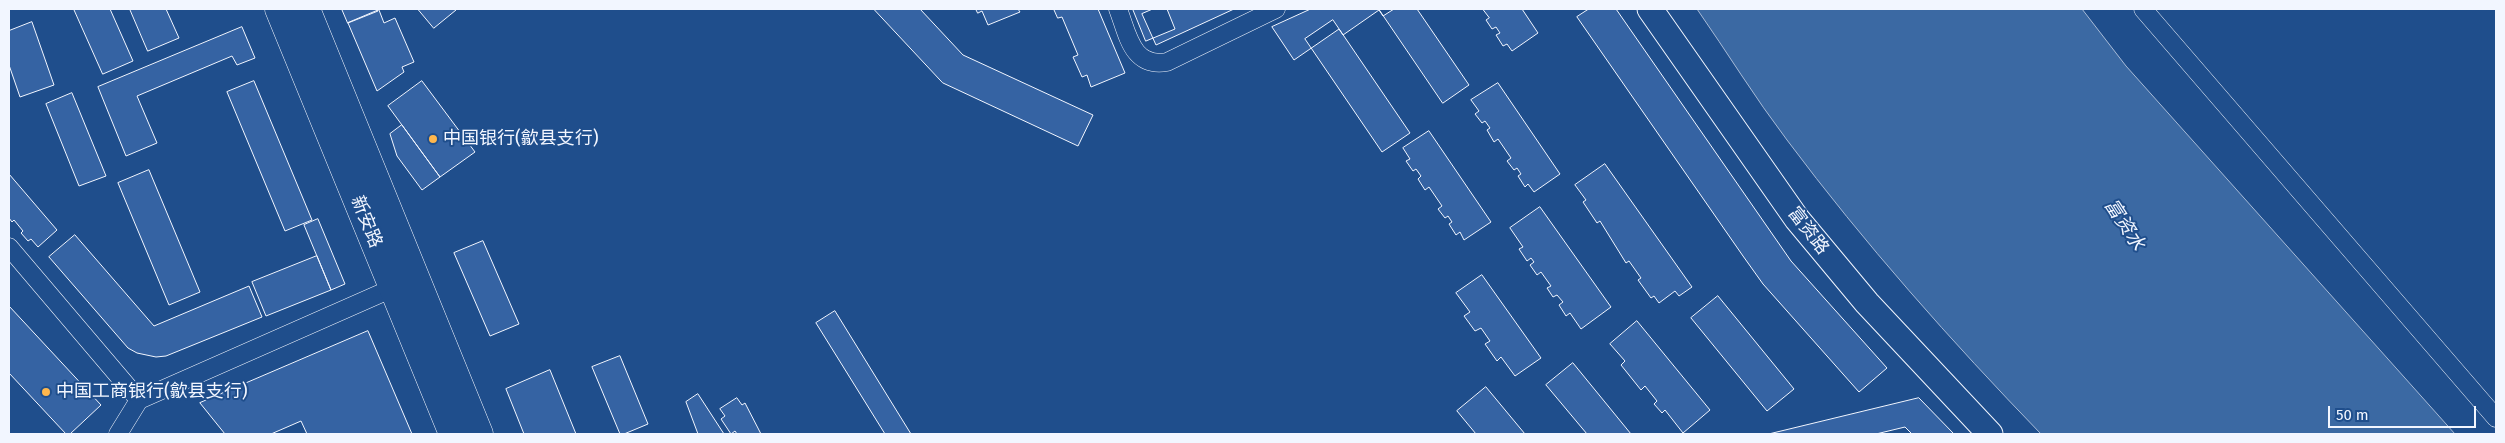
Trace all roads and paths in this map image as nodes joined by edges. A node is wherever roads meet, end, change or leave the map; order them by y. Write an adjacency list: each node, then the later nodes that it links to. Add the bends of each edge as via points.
1 (279, 9): 8 (main road, 新安路)
2 (306, 9): 13 (main road, 新安路)
3 (1118, 9): 4 (street, via 1137,54 1148,63 1155,64 1167,62)
4 (1276, 9)
5 (1650, 9): 14 (street, 富资路, via 1766,178 1831,262)
6 (2143, 9): 10 (street)
7 (9, 246): 9 (street)
8 (393, 288): 9 (street); 12 (main road, 新安路)
9 (139, 400): 11 (street)
10 (2496, 418)
11 (118, 434)
12 (453, 434)
13 (480, 434)
14 (1990, 434)

